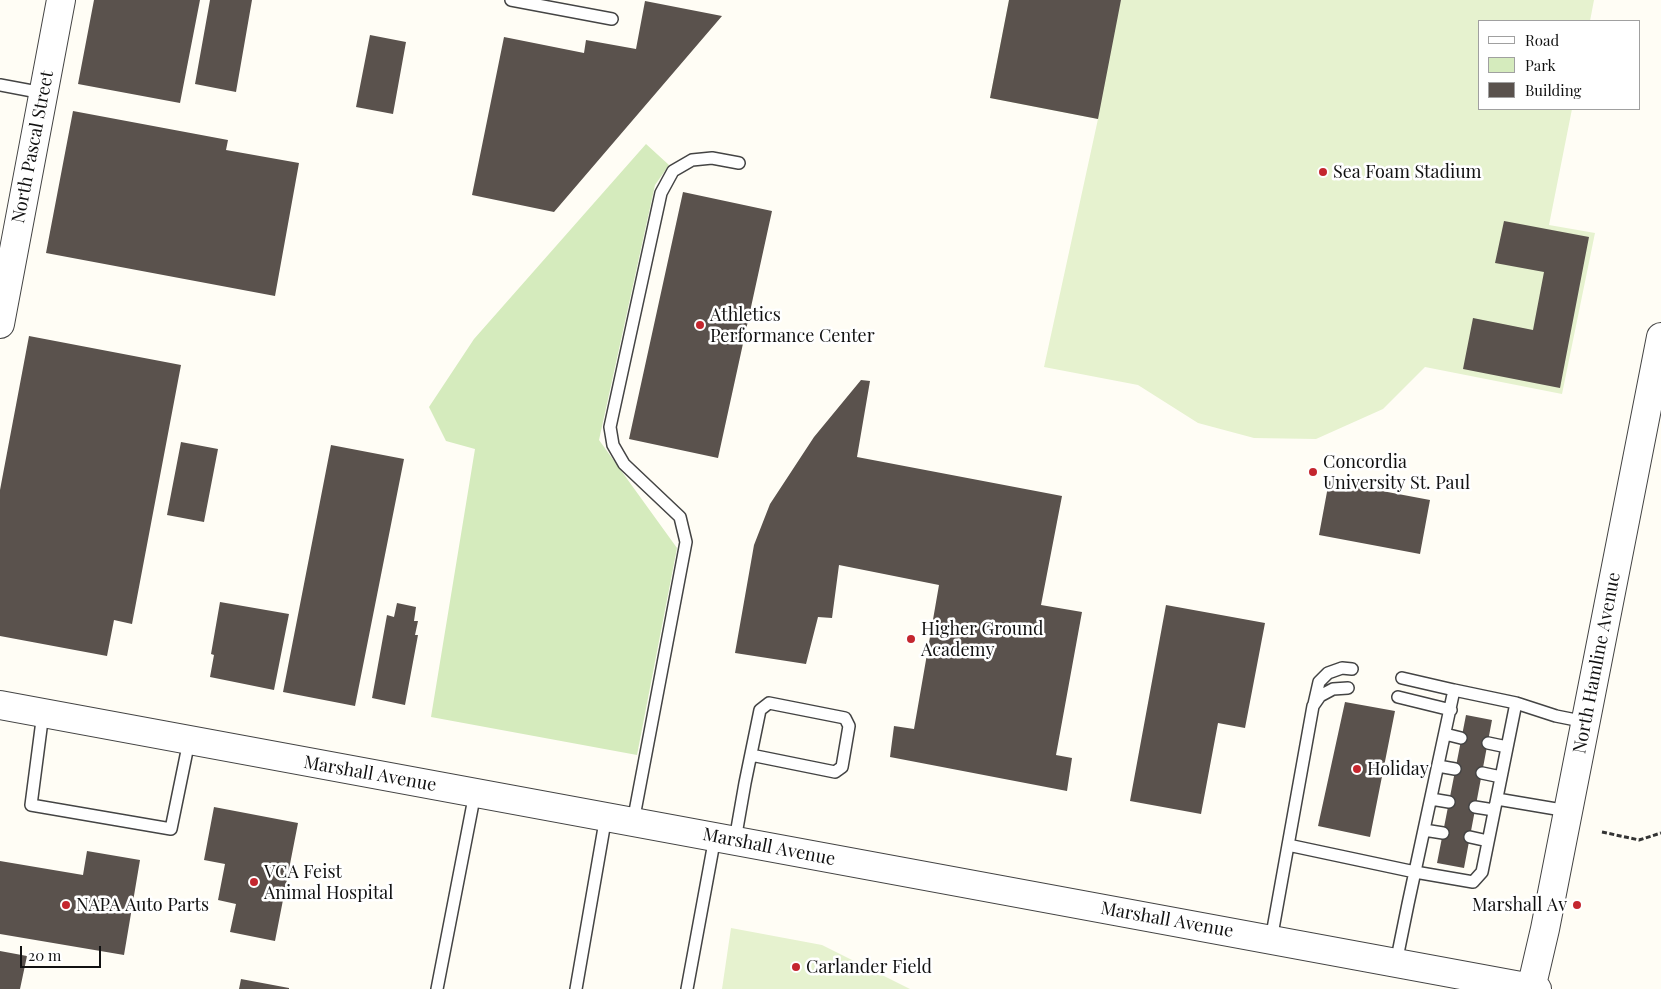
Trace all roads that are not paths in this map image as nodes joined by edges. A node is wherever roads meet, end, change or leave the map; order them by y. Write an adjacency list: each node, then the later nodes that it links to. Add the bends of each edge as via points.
1 (61, 0): 5 (street, North Pascal Street)
2 (511, 0): 3 (lane)
3 (612, 19)
4 (0, 85): 5 (lane)
5 (43, 93): 7 (street, North Pascal Street)
6 (739, 163): 37 (lane, via 712,158 692,160 673,171 661,192 610,427 613,445 624,464 680,517 686,542)
7 (0, 324)
8 (1661, 337): 19 (street, North Hamline Avenue)
9 (1352, 669): 16 (lane, via 1342,668 1328,673 1319,682)
10 (1402, 678): 12 (lane)
11 (1348, 688): 16 (lane, via 1333,689 1320,696)
12 (1454, 690): 14 (lane); 17 (lane)
13 (1398, 697): 17 (lane)
14 (1516, 703): 19 (lane); 24 (lane)
15 (0, 705): 18 (street, Marshall Avenue)
16 (1313, 706): 43 (lane)
17 (1451, 710): 20 (lane)
18 (43, 713): 22 (street, Marshall Avenue); 22 (lane, via 31,804 171,828)
19 (1586, 722): 35 (street, North Hamline Avenue)
20 (1446, 734): 21 (lane); 26 (lane)
21 (1462, 738)
22 (189, 741): 30 (street, Marshall Avenue)
23 (1488, 743): 24 (lane)
24 (1508, 747): 29 (lane)
25 (751, 755): 25 (lane, via 760,710 769,703 846,718 849,726 842,767 835,772); 41 (lane)
26 (1438, 766): 27 (lane); 31 (lane)
27 (1455, 769)
28 (1482, 773): 29 (lane)
29 (1501, 777): 33 (lane)
30 (476, 793): 36 (street, Marshall Avenue); 47 (lane)
31 (1431, 799): 32 (lane); 38 (lane)
32 (1449, 802)
33 (1496, 805): 34 (lane); 35 (lane); 42 (lane)
34 (1476, 807)
35 (1568, 811): 50 (street, North Hamline Avenue)
36 (606, 816): 37 (street, Marshall Avenue); 48 (lane)
37 (633, 822): 41 (street, Marshall Avenue)
38 (1424, 830): 39 (lane); 44 (lane)
39 (1443, 833)
40 (1470, 837): 42 (lane)
41 (725, 839): 45 (street, Marshall Avenue); 49 (lane)
42 (1488, 841): 44 (lane, via 1482,872 1473,882)
43 (1288, 845): 44 (lane); 45 (lane)
44 (1415, 872): 46 (lane)
45 (1272, 940): 46 (street, Marshall Avenue)
46 (1396, 962): 50 (street, Marshall Avenue)
47 (437, 989)
48 (576, 989)
49 (687, 989)
50 (1533, 989)

